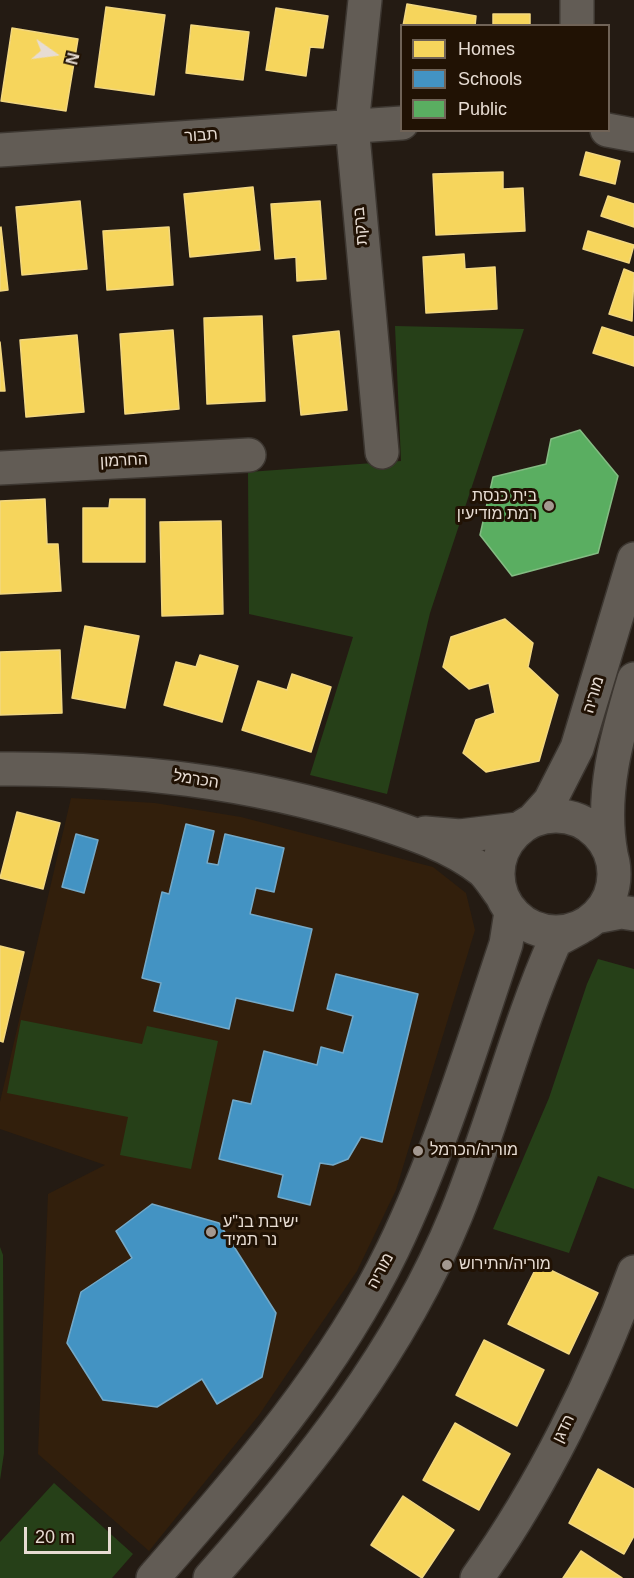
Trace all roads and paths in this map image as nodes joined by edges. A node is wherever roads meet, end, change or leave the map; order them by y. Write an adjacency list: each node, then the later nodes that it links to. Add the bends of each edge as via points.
1 (365, 0): 5 (street, ברקת)
2 (577, 0): 3 (street)
3 (577, 24)
4 (400, 123): 5 (street, תבור)
5 (352, 125): 6 (street, תבור); 7 (street, ברקת)
6 (0, 150)
7 (382, 452)
8 (249, 455): 9 (street, החרמון)
9 (0, 468)
10 (634, 559): 14 (street, מוריה, via 576,748 550,801)
11 (634, 679): 15 (street, מוריה, via 620,726 606,801)
12 (0, 769): 13 (street, הכרמל, via 79,768 159,774 261,790)
13 (388, 825): 14 (street, הכרמל, via 459,836); 16 (street, הכרמל, via 466,859 484,873)
14 (525, 825): 15 (street, via 555,815 582,822 604,840); 16 (street, via 505,845 499,861 498,879)
15 (620, 872): 18 (street, via 607,902)
16 (506, 904): 18 (street, via 525,924 543,932 561,932); 20 (street, מוריה, via 506,944 443,1132 416,1200 374,1284 303,1398)
17 (634, 914): 18 (street, via 621,912)
18 (587, 922): 21 (street, via 555,941 456,1217 412,1305 338,1423)
19 (634, 1272): 22 (street, הדגן, via 542,1475)
20 (153, 1578)
21 (210, 1578)
22 (477, 1578)

